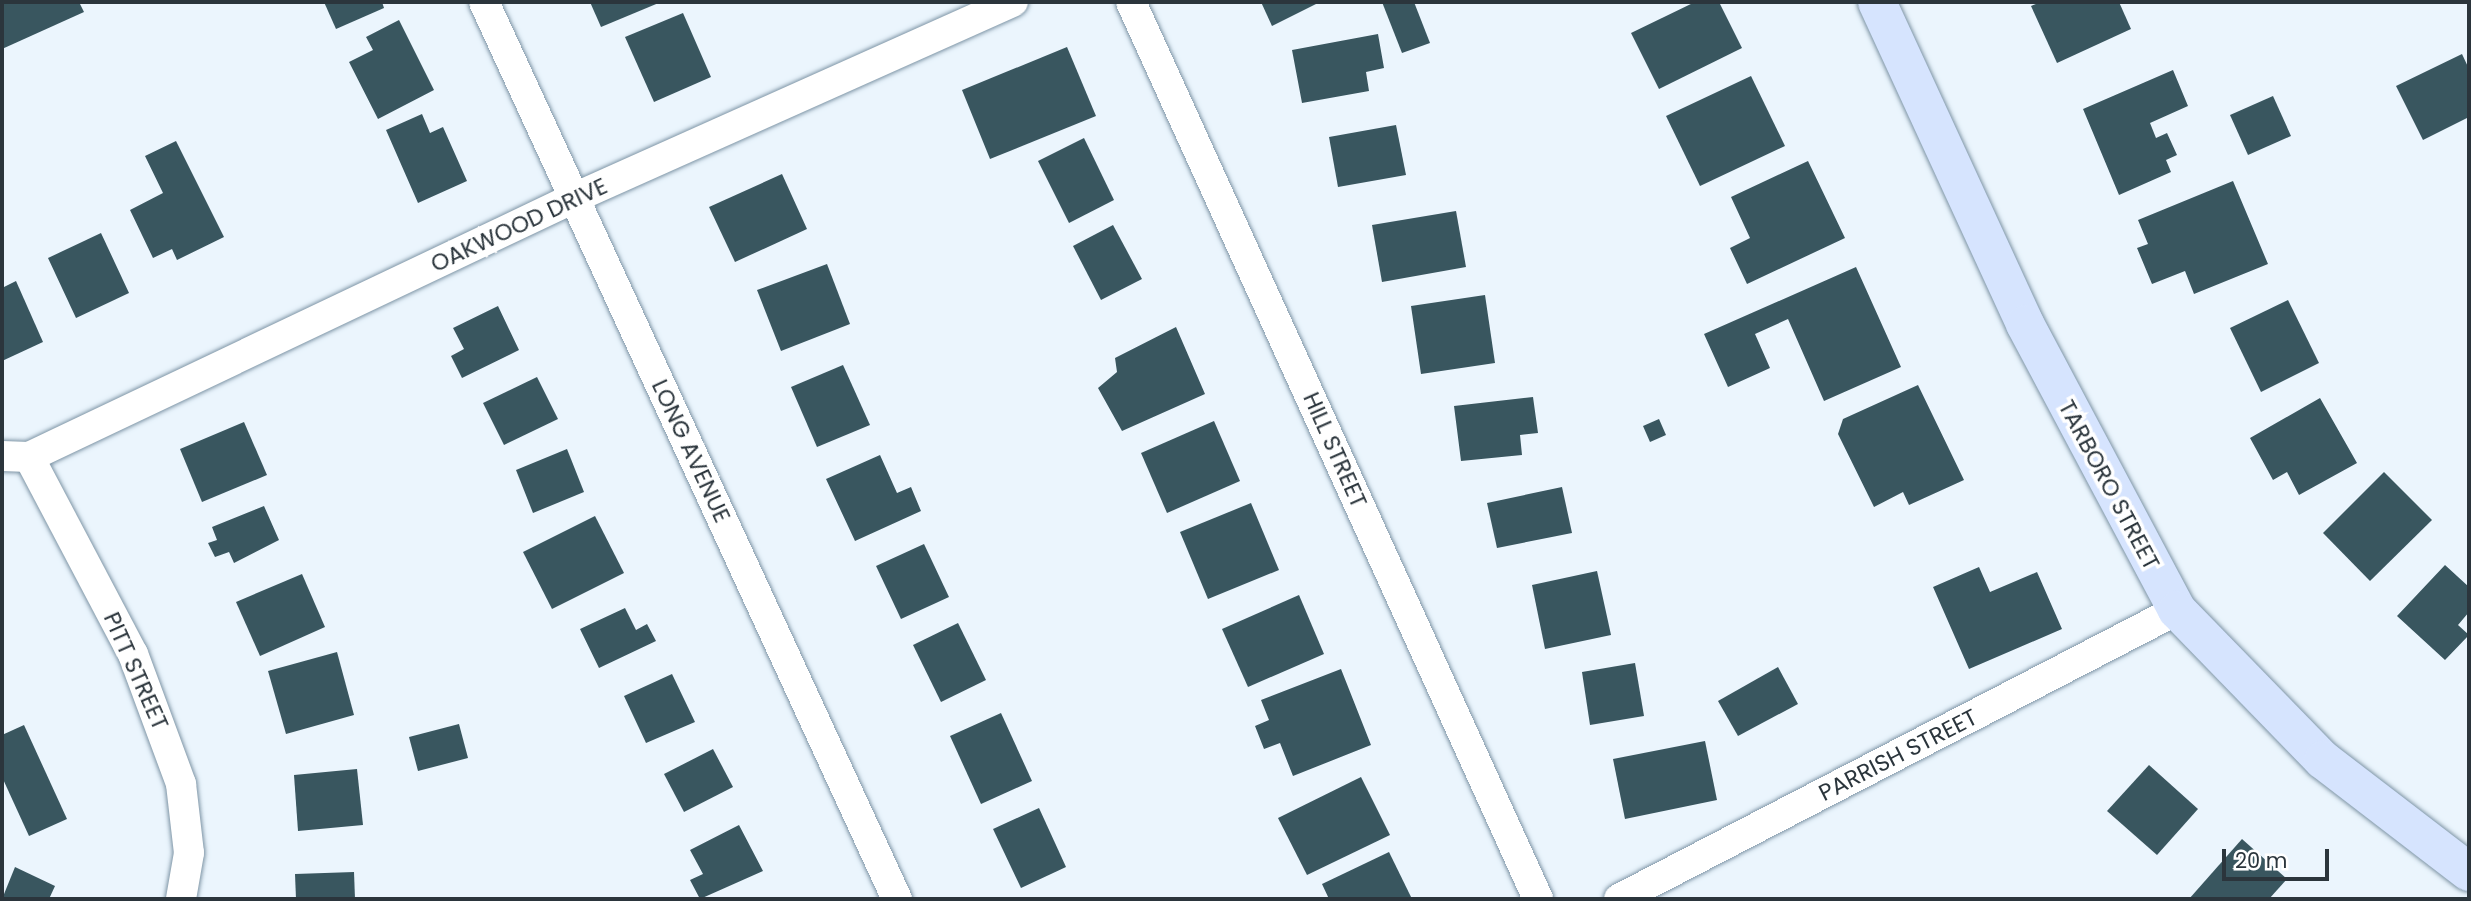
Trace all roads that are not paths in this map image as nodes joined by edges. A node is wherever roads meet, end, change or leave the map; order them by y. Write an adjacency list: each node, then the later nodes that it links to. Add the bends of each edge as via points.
1 (484, 2): 5 (street, LONG AVENUE)
2 (1013, 2): 5 (street, OAKWOOD DRIVE)
3 (1131, 2): 11 (street, HILL STREET)
4 (1877, 2): 7 (street, TARBORO STREET, via 2025,324)
5 (574, 198): 6 (street, OAKWOOD DRIVE); 10 (street, LONG AVENUE)
6 (16, 457): 9 (street, PITT STREET, via 133,654 181,783 189,853)
7 (2177, 610): 8 (street, TARBORO STREET, via 2323,760); 12 (street, PARRISH STREET)
8 (2469, 872)
9 (181, 899)
10 (897, 899)
11 (1538, 899)
12 (1619, 899)

